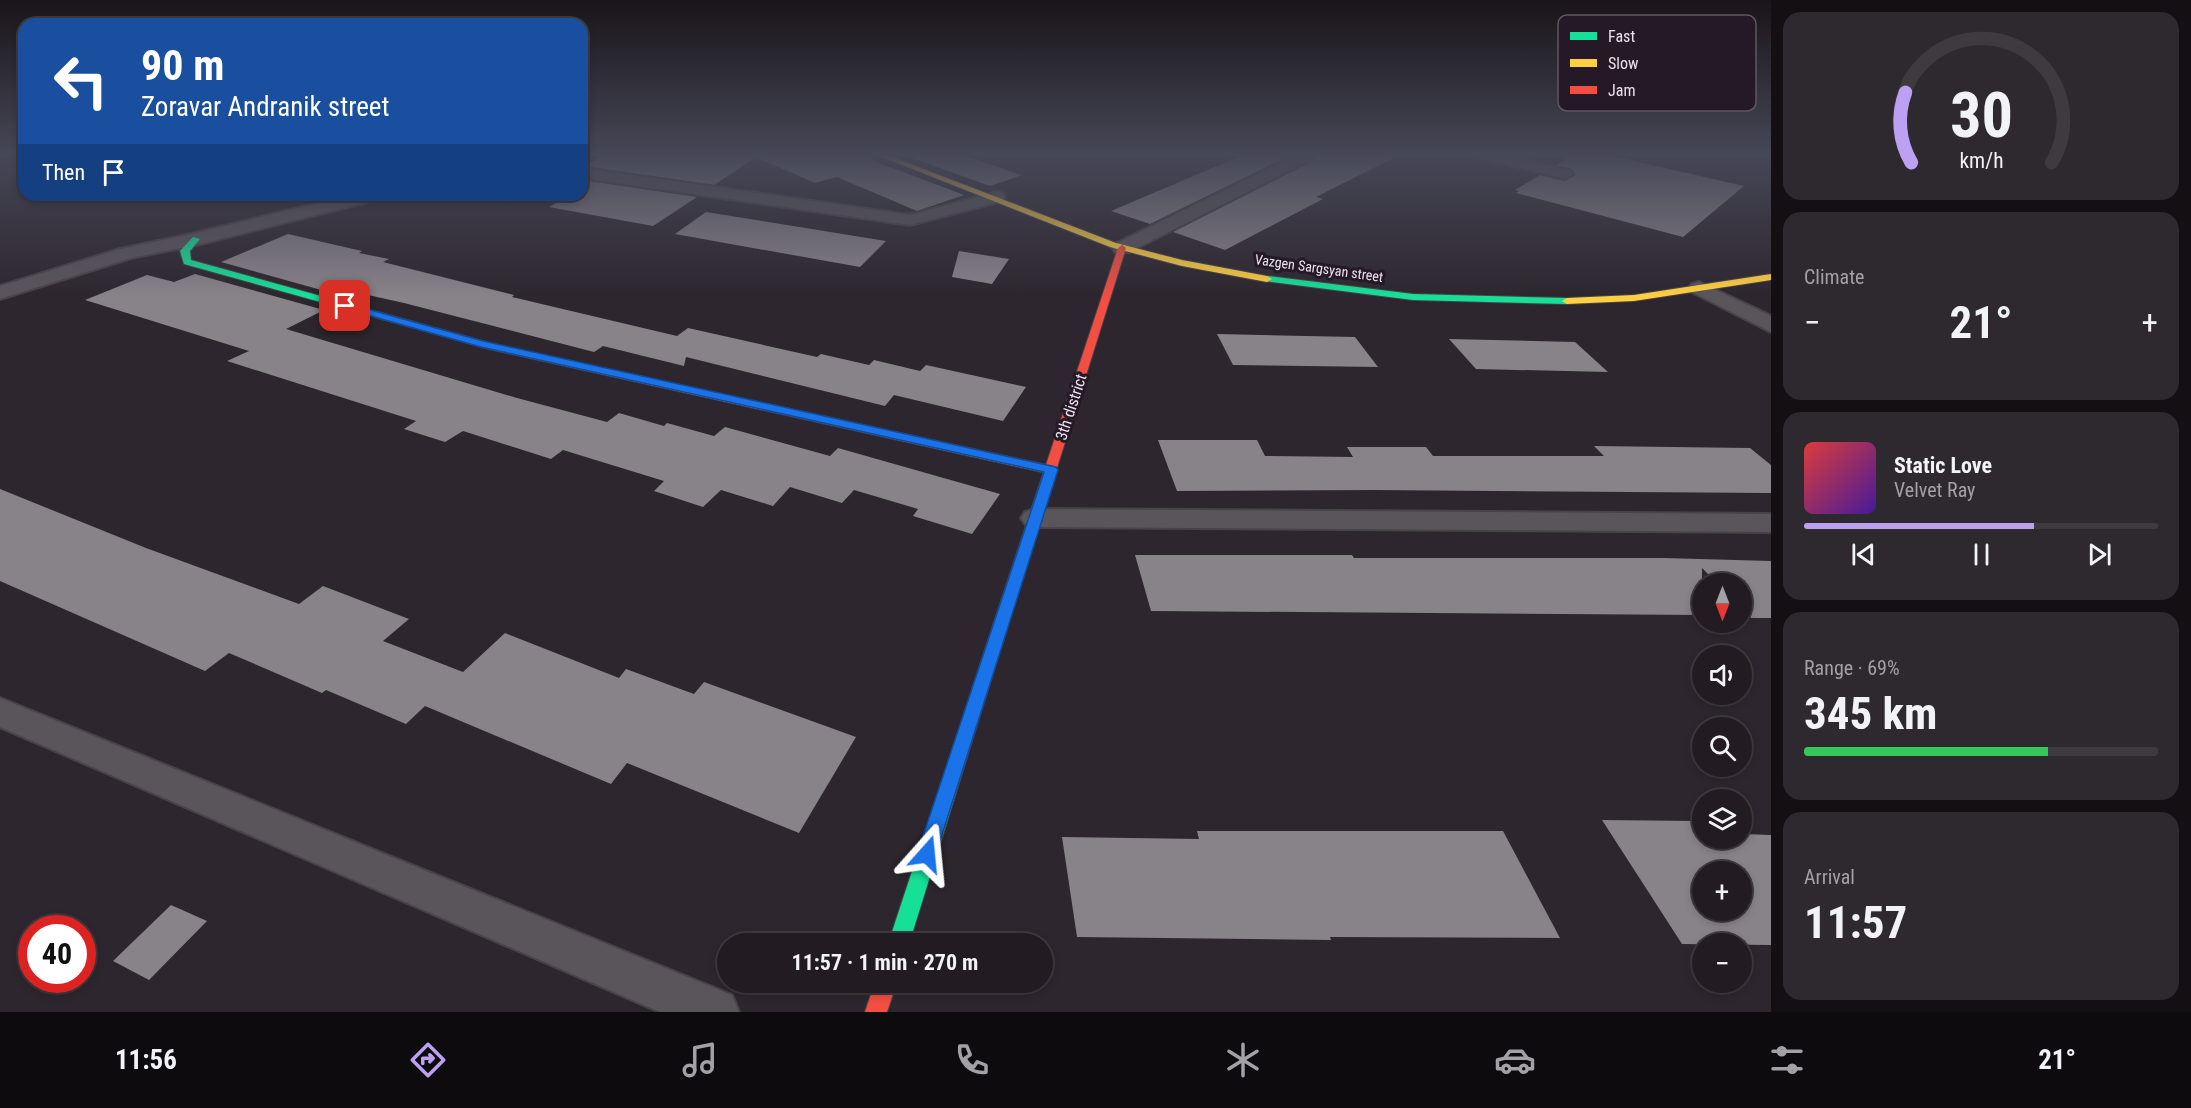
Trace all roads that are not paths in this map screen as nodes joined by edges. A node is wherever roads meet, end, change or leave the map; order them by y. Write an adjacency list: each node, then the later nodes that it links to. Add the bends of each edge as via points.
1 (344, 202): 6 (street)
2 (786, 202): 3 (street, via 910,220)
3 (976, 202)
4 (1009, 202): 7 (street, Vazgen Sargsyan street)
5 (1214, 202): 7 (street)
6 (196, 239): 10 (street, via 128,253); 12 (street, via 184,251 187,262 481,344)
7 (1122, 248): 9 (street, Vazgen Sargsyan street, via 1255,277 1375,294 1591,300); 12 (street, 3th district)
8 (1771, 277): 9 (street, Vazgen Sargsyan street)
9 (1700, 288): 11 (street)
10 (0, 292)
11 (1771, 325)
12 (1051, 470): 13 (street, 3th district)
13 (1035, 518): 14 (street); 16 (street, 3th district)
14 (1771, 524)
15 (0, 712): 18 (street)
16 (902, 933)
17 (882, 993): 19 (street)
18 (715, 1012)
19 (876, 1012)

